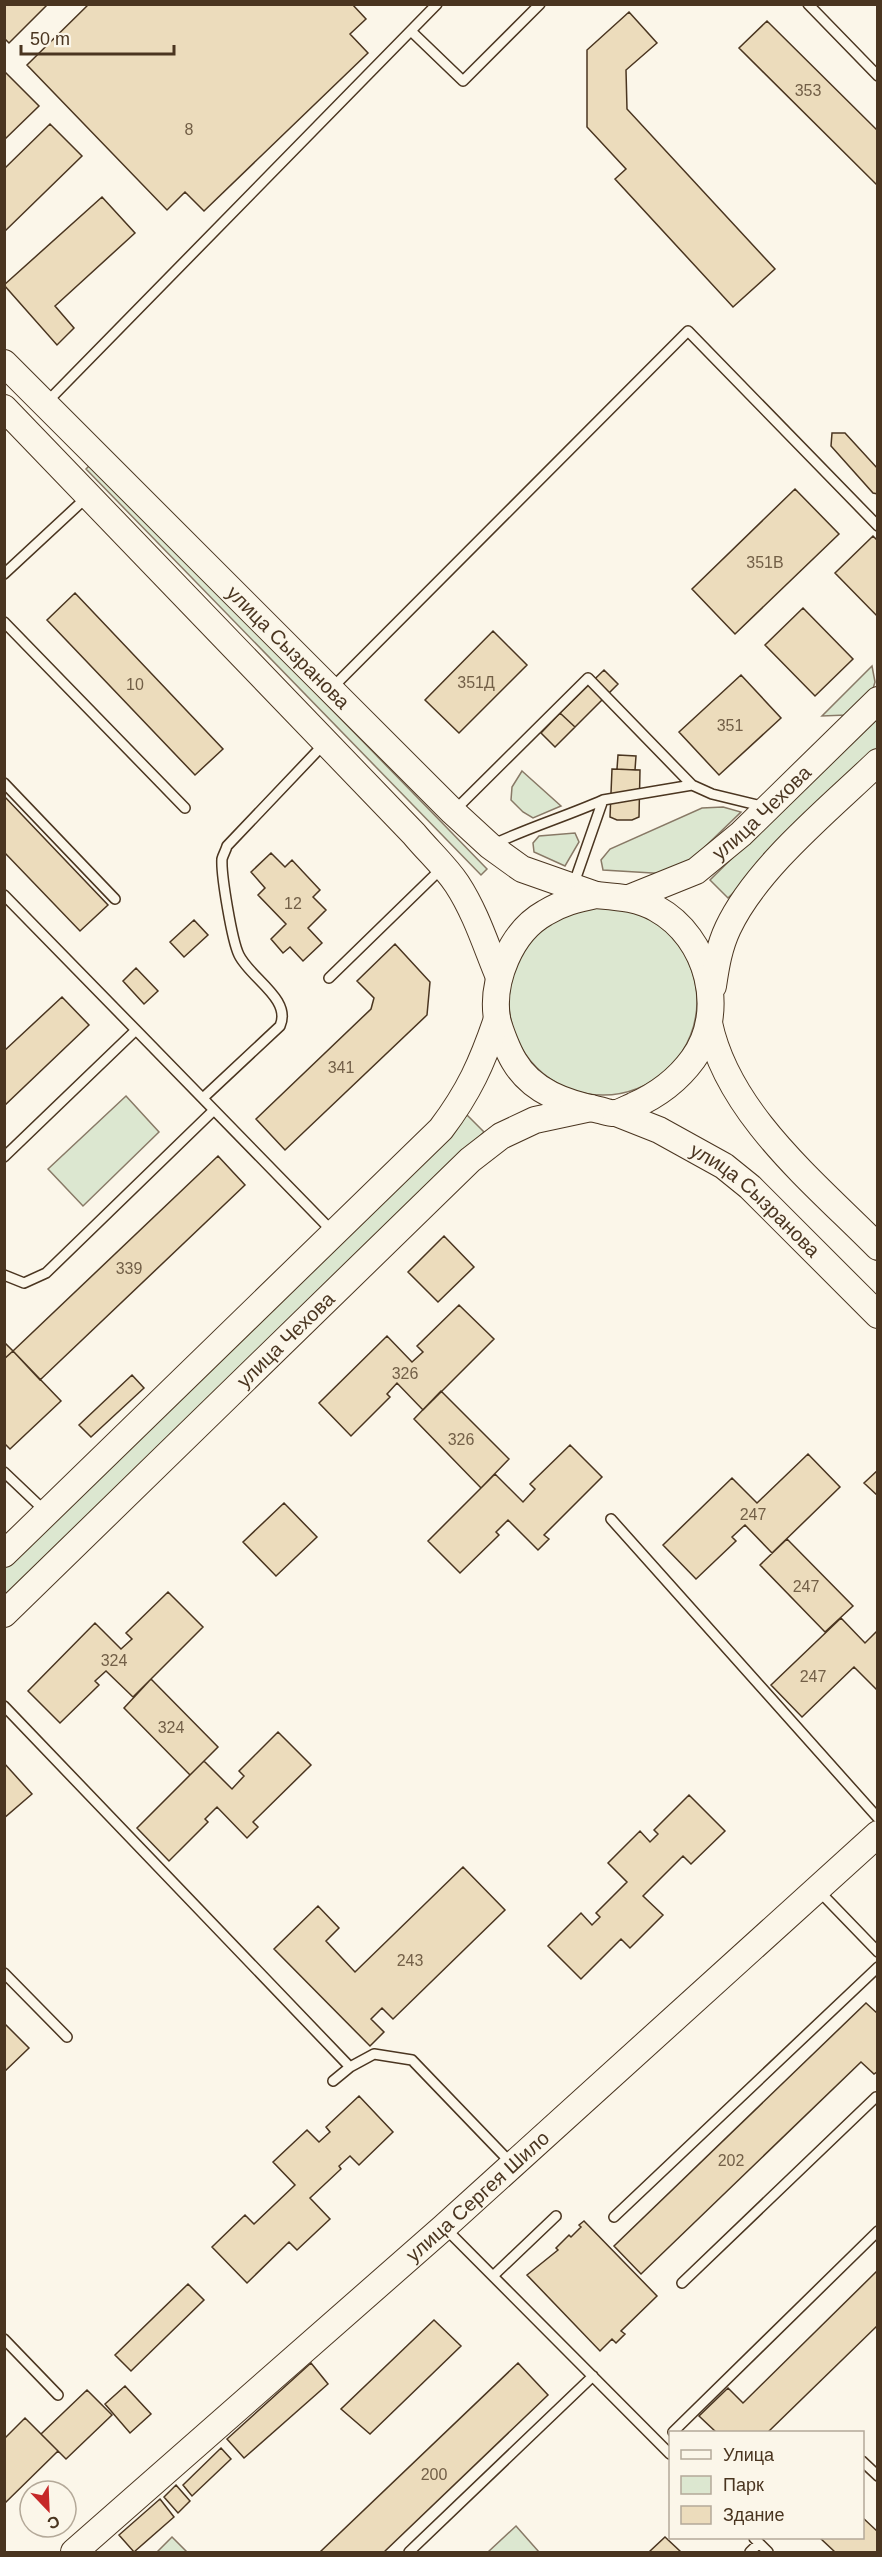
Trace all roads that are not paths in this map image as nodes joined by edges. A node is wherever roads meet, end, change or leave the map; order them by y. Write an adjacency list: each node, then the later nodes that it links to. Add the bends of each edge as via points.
1 (437, 4): 4 (lane)
2 (540, 4): 4 (lane, via 463,81)
3 (808, 4): 5 (lane)
4 (411, 31): 7 (lane)
5 (878, 76)
6 (4, 363): 7 (main road, улица Сызранова)
7 (45, 404): 9 (main road); 14 (main road, улица Сызранова)
8 (4, 408): 9 (main road, улица Сызранова)
9 (22, 426): 10 (main road, улица Сызранова)
10 (89, 495): 12 (lane); 16 (main road, улица Сызранова)
11 (878, 526): 14 (lane, via 688,332)
12 (4, 574)
13 (4, 622): 22 (lane)
14 (331, 690): 23 (main road, улица Сызранова)
15 (878, 700): 21 (main road, улица Чехова)
16 (325, 742): 25 (main road, улица Сызранова); 36 (lane, via 227,846 222,859 237,952 242,963 282,1006 285,1017)
17 (878, 762): 32 (main road, via 770,866 745,899 719,951)
18 (4, 783): 29 (lane)
19 (692, 785): 20 (lane); 21 (lane, via 712,794); 23 (lane, via 588,678)
20 (603, 800): 24 (lane); 26 (lane)
21 (768, 807): 28 (main road, улица Чехова, via 696,871)
22 (185, 808)
23 (453, 812): 24 (main road, улица Сызранова)
24 (490, 846): 26 (main road, улица Сызранова, via 522,869)
25 (443, 867): 30 (main road, улица Сызранова, via 474,914); 31 (lane)
26 (584, 891): 28 (main road); 30 (main road, via 525,929 511,948)
27 (4, 895): 35 (lane)
28 (629, 898): 32 (main road, via 658,909 679,925 704,964)
29 (116, 899)
30 (499, 977): 33 (main road)
31 (329, 978)
32 (711, 995): 34 (main road)
33 (498, 1019): 37 (main road, улица Сызранова, via 515,1062 537,1086 564,1101); 41 (main road, via 463,1100 441,1129)
34 (709, 1023): 39 (main road, via 699,1051 680,1077 653,1097); 42 (main road, via 714,1047 750,1112)
35 (136, 1030): 36 (lane); 40 (lane)
36 (203, 1098): 38 (lane)
37 (591, 1108): 39 (main road, улица Сызранова); 49 (main road, улица Чехова, via 536,1120 501,1136 470,1160)
38 (214, 1110): 41 (lane); 43 (lane, via 46,1273 24,1283)
39 (616, 1113): 44 (main road, улица Сызранова, via 659,1130 724,1166)
40 (4, 1156)
41 (333, 1233): 46 (main road)
42 (878, 1247)
43 (4, 1275)
44 (878, 1315)
45 (4, 1472): 46 (lane)
46 (46, 1513): 48 (main road)
47 (611, 1519): 51 (lane)
48 (4, 1554)
49 (4, 1614)
50 (4, 1706): 58 (lane)
51 (878, 1818)
52 (878, 1834): 53 (main road, улица Сергея Шило)
53 (818, 1889): 54 (lane); 61 (main road, улица Сергея Шило)
54 (878, 1952)
55 (878, 1967): 63 (lane)
56 (4, 1973): 57 (lane)
57 (67, 2037)
58 (350, 2067): 59 (lane); 61 (lane, via 374,2055 412,2060)
59 (333, 2081)
60 (878, 2099): 67 (lane)
61 (512, 2165): 64 (main road, улица Сергея Шило)
62 (556, 2216): 66 (lane)
63 (614, 2217)
64 (444, 2227): 66 (lane); 78 (main road, улица Сергея Шило)
65 (878, 2231): 71 (lane)
66 (493, 2276): 69 (lane)
67 (682, 2283)
68 (4, 2338): 70 (lane)
69 (593, 2376): 73 (lane); 79 (lane)
70 (58, 2395)
71 (675, 2431)
72 (669, 2437): 73 (lane)
73 (661, 2445): 74 (lane)
74 (669, 2453)
75 (864, 2463): 76 (lane)
76 (878, 2476)
77 (756, 2540): 80 (lane); 81 (lane)
78 (74, 2553)
79 (409, 2553)
80 (750, 2553)
81 (768, 2553)

